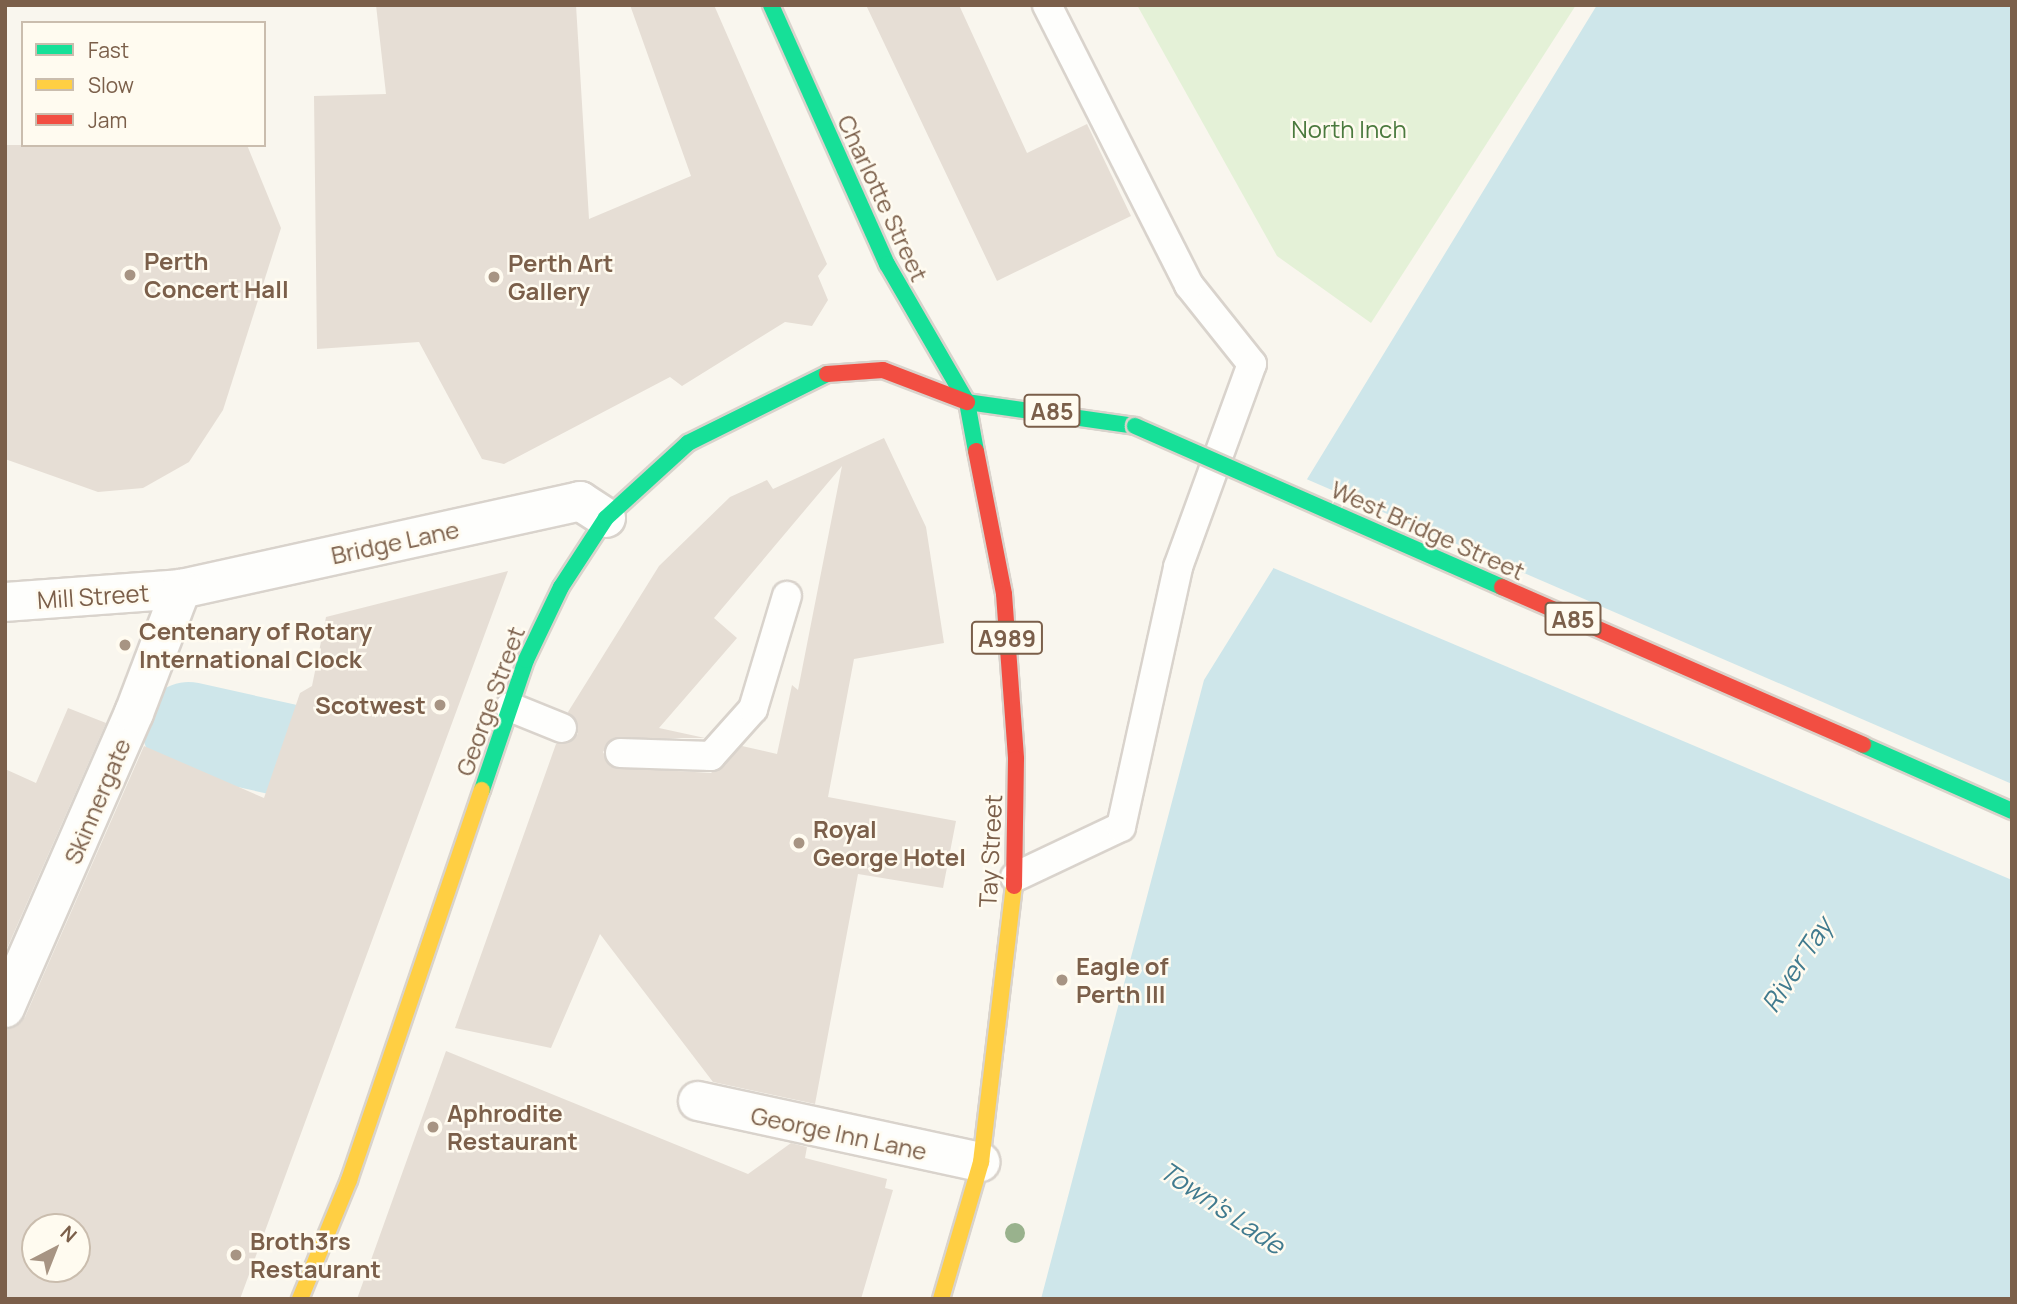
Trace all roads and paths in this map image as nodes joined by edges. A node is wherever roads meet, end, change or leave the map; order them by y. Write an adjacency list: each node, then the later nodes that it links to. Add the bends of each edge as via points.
1 (771, 5): 3 (main road, Charlotte Street / A989, via 893,275)
2 (1048, 5): 12 (lane, via 1189,285 1252,364 1178,567 1121,827)
3 (967, 402): 4 (main road, George Street, via 883,370 824,374 688,443); 11 (main road, West Bridge Street / A85, bridge, via 1135,426); 12 (main road, Tay Street / A989, via 1004,594 1016,760)
4 (606, 518): 5 (street, Bridge Lane, via 580,501); 8 (main road, George Street, via 561,587)
5 (181, 589): 7 (street, Mill Street); 13 (street, Skinnergate, via 134,713)
6 (787, 596): 10 (lane, via 753,709 710,756)
7 (5, 602)
8 (510, 707): 9 (lane); 16 (main road, George Street, via 349,1180)
9 (562, 728)
10 (620, 753)
11 (2012, 811)
12 (1015, 877): 15 (main road, Tay Street / A989)
13 (5, 1008)
14 (698, 1101): 15 (street, George Inn Lane)
15 (981, 1162): 17 (main road, Tay Street / A989)
16 (300, 1299)
17 (942, 1299)

